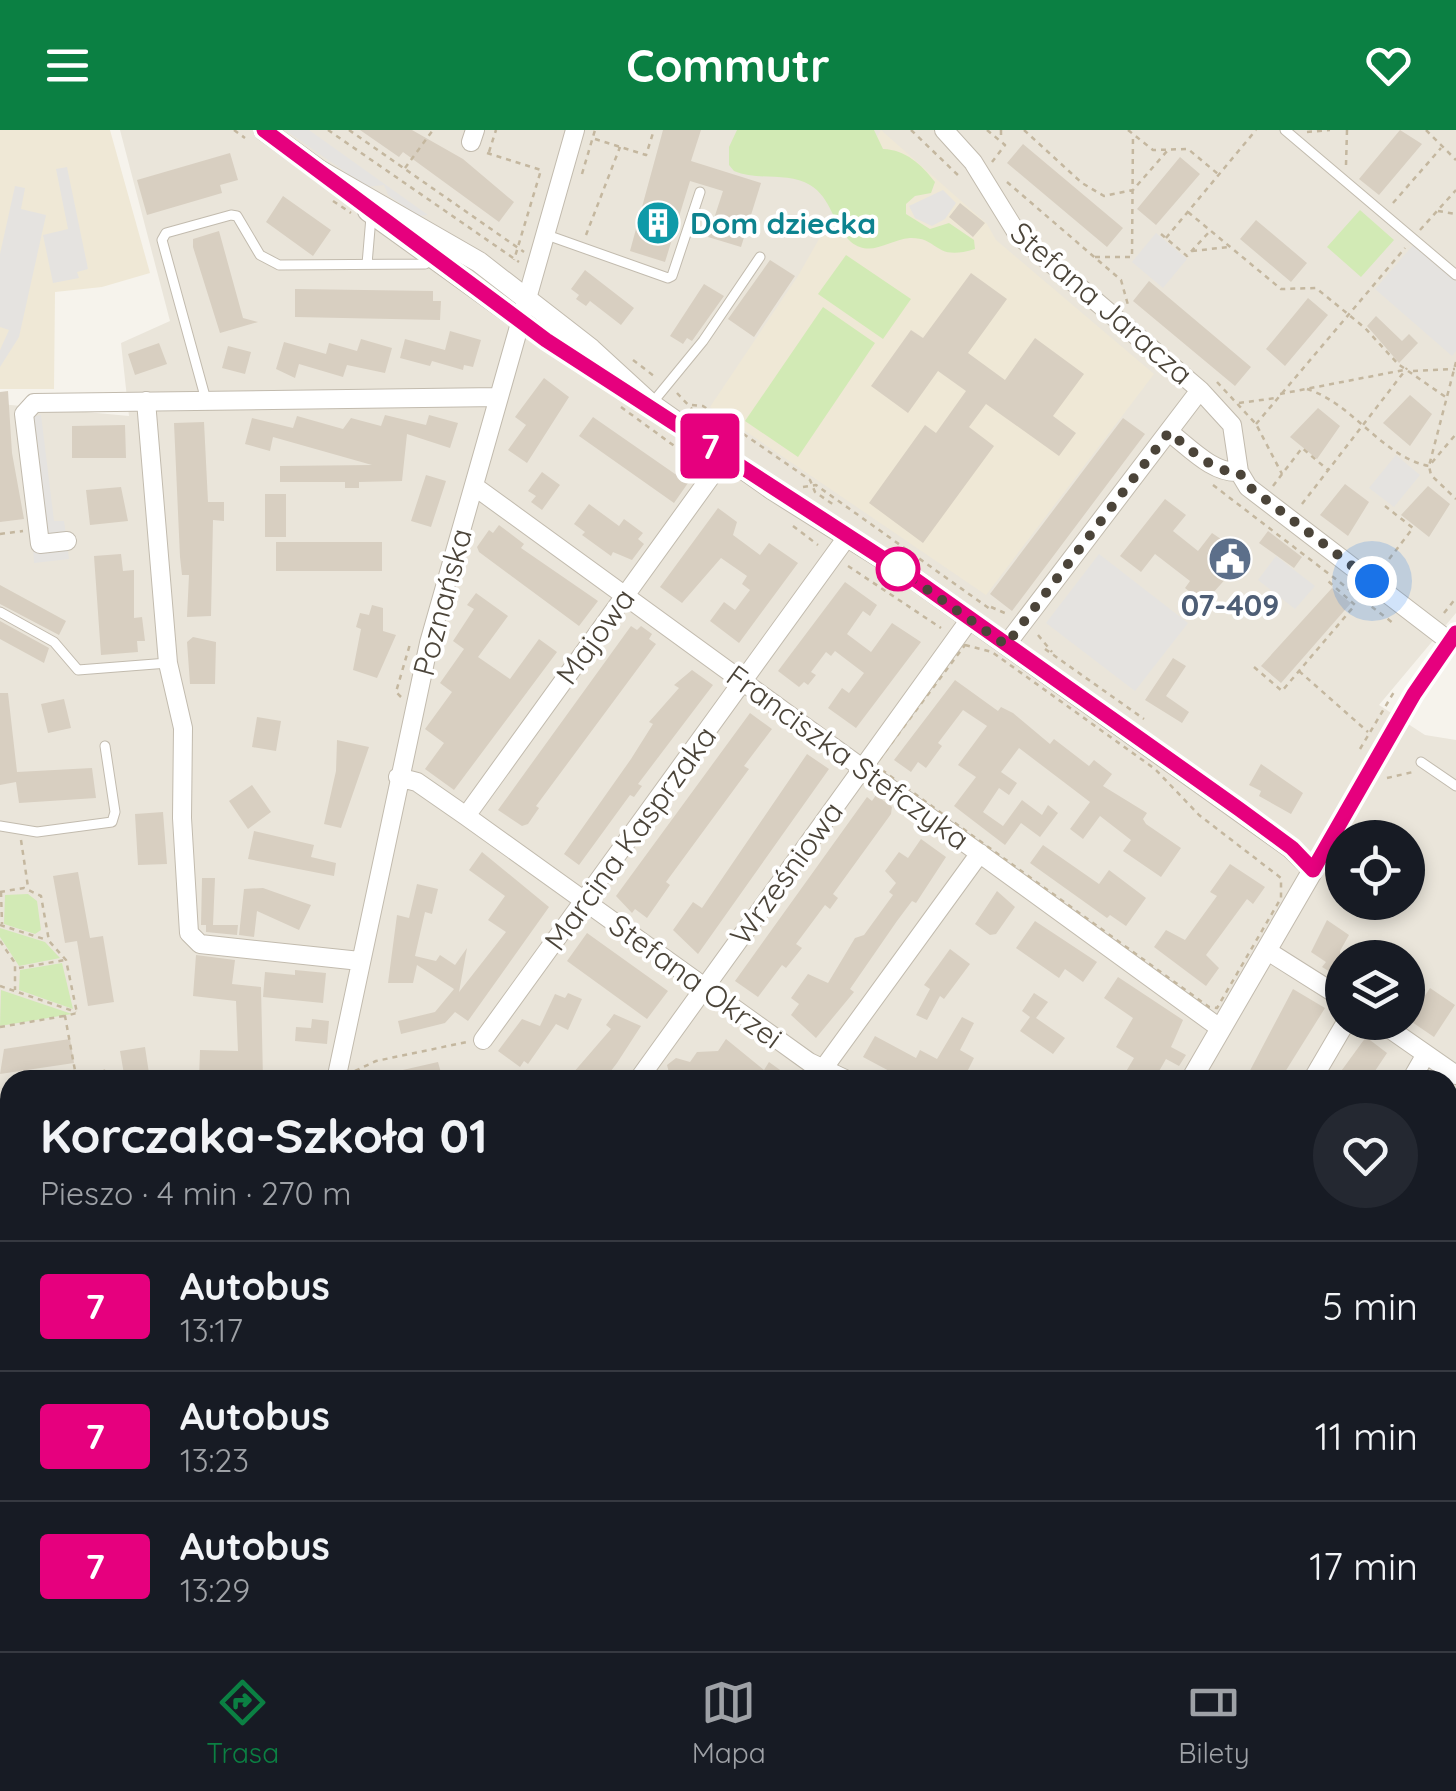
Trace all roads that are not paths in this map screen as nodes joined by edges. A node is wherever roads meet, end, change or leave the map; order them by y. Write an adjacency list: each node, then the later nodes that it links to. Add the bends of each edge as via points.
1 (944, 130): 15 (street, Stefana Jaracza, via 966,151 1018,235)
2 (1287, 132): 12 (lane)
3 (580, 133): 8 (street, Poznańska)
4 (257, 135): 5 (street)
5 (320, 170): 7 (street); 13 (street, via 456,247)
6 (700, 192): 8 (lane, via 672,276 662,278)
7 (371, 220): 10 (street); 11 (lane)
8 (544, 234): 13 (street, Poznańska)
9 (760, 256): 19 (lane, via 703,342)
10 (435, 258): 11 (lane, via 424,264); 14 (street)
11 (367, 264): 17 (lane, via 271,263 231,215 166,233 162,240)
12 (1456, 274)
13 (527, 299): 14 (street, Poznańska); 19 (street)
14 (520, 320): 16 (street, Poznańska); 19 (street)
15 (1204, 382): 20 (street, Stefana Jaracza); 22 (street, via 1232,426)
16 (498, 397): 17 (street); 23 (street, Poznańska)
17 (206, 400): 18 (street)
18 (146, 401): 25 (street, via 26,408 40,544); 31 (street)
19 (651, 404): 21 (street)
20 (1169, 432): 22 (street, Stefana Jaracza, via 1218,468); 30 (street)
21 (726, 457): 24 (street); 26 (street, Majowa)
22 (1239, 472): 29 (street, Stefana Jaracza, via 1248,486)
23 (474, 486): 26 (street, Franciszka Stefczyka); 36 (street, Poznańska)
24 (847, 537): 28 (street); 32 (street, Marcina Kasprzaka)
25 (67, 541)
26 (624, 596): 32 (street, Franciszka Stefczyka); 38 (street, Majowa)
27 (0, 612): 31 (lane, via 54,642 78,670)
28 (978, 612): 30 (street); 35 (street, Wrześniowa)
29 (1453, 637): 41 (street)
30 (1006, 645): 41 (street, via 1292,848)
31 (168, 663): 44 (street, via 183,728 192,939)
32 (743, 682): 35 (street, Franciszka Stefczyka); 42 (street, Marcina Kasprzaka)
33 (106, 746): 39 (lane, via 114,820 46,832)
34 (1421, 762): 37 (lane)
35 (862, 768): 40 (street, Franciszka Stefczyka); 45 (street, Wrześniowa)
36 (398, 777): 38 (street, Stefana Okrzei, via 417,782); 44 (street, Poznańska)
37 (1456, 786)
38 (466, 816): 42 (street, Stefana Okrzei)
39 (0, 826)
40 (980, 853): 47 (street, Franciszka Stefczyka); 55 (street)
41 (1313, 870): 43 (street)
42 (584, 901): 45 (street, Stefana Okrzei); 48 (street, Marcina Kasprzaka)
43 (1266, 950): 46 (street); 47 (street)
44 (360, 961): 52 (street, Poznańska)
45 (704, 986): 53 (street, Wrześniowa); 54 (street, Stefana Okrzei)
46 (1325, 987)
47 (1221, 1028): 56 (street)
48 (483, 1040)
49 (1335, 1040): 57 (street)
50 (1406, 1040): 51 (street)
51 (1426, 1054): 58 (street); 59 (street)
52 (343, 1070)
53 (645, 1070)
54 (813, 1070)
55 (824, 1070)
56 (1197, 1070)
57 (1318, 1070)
58 (1417, 1070)
59 (1449, 1070)

